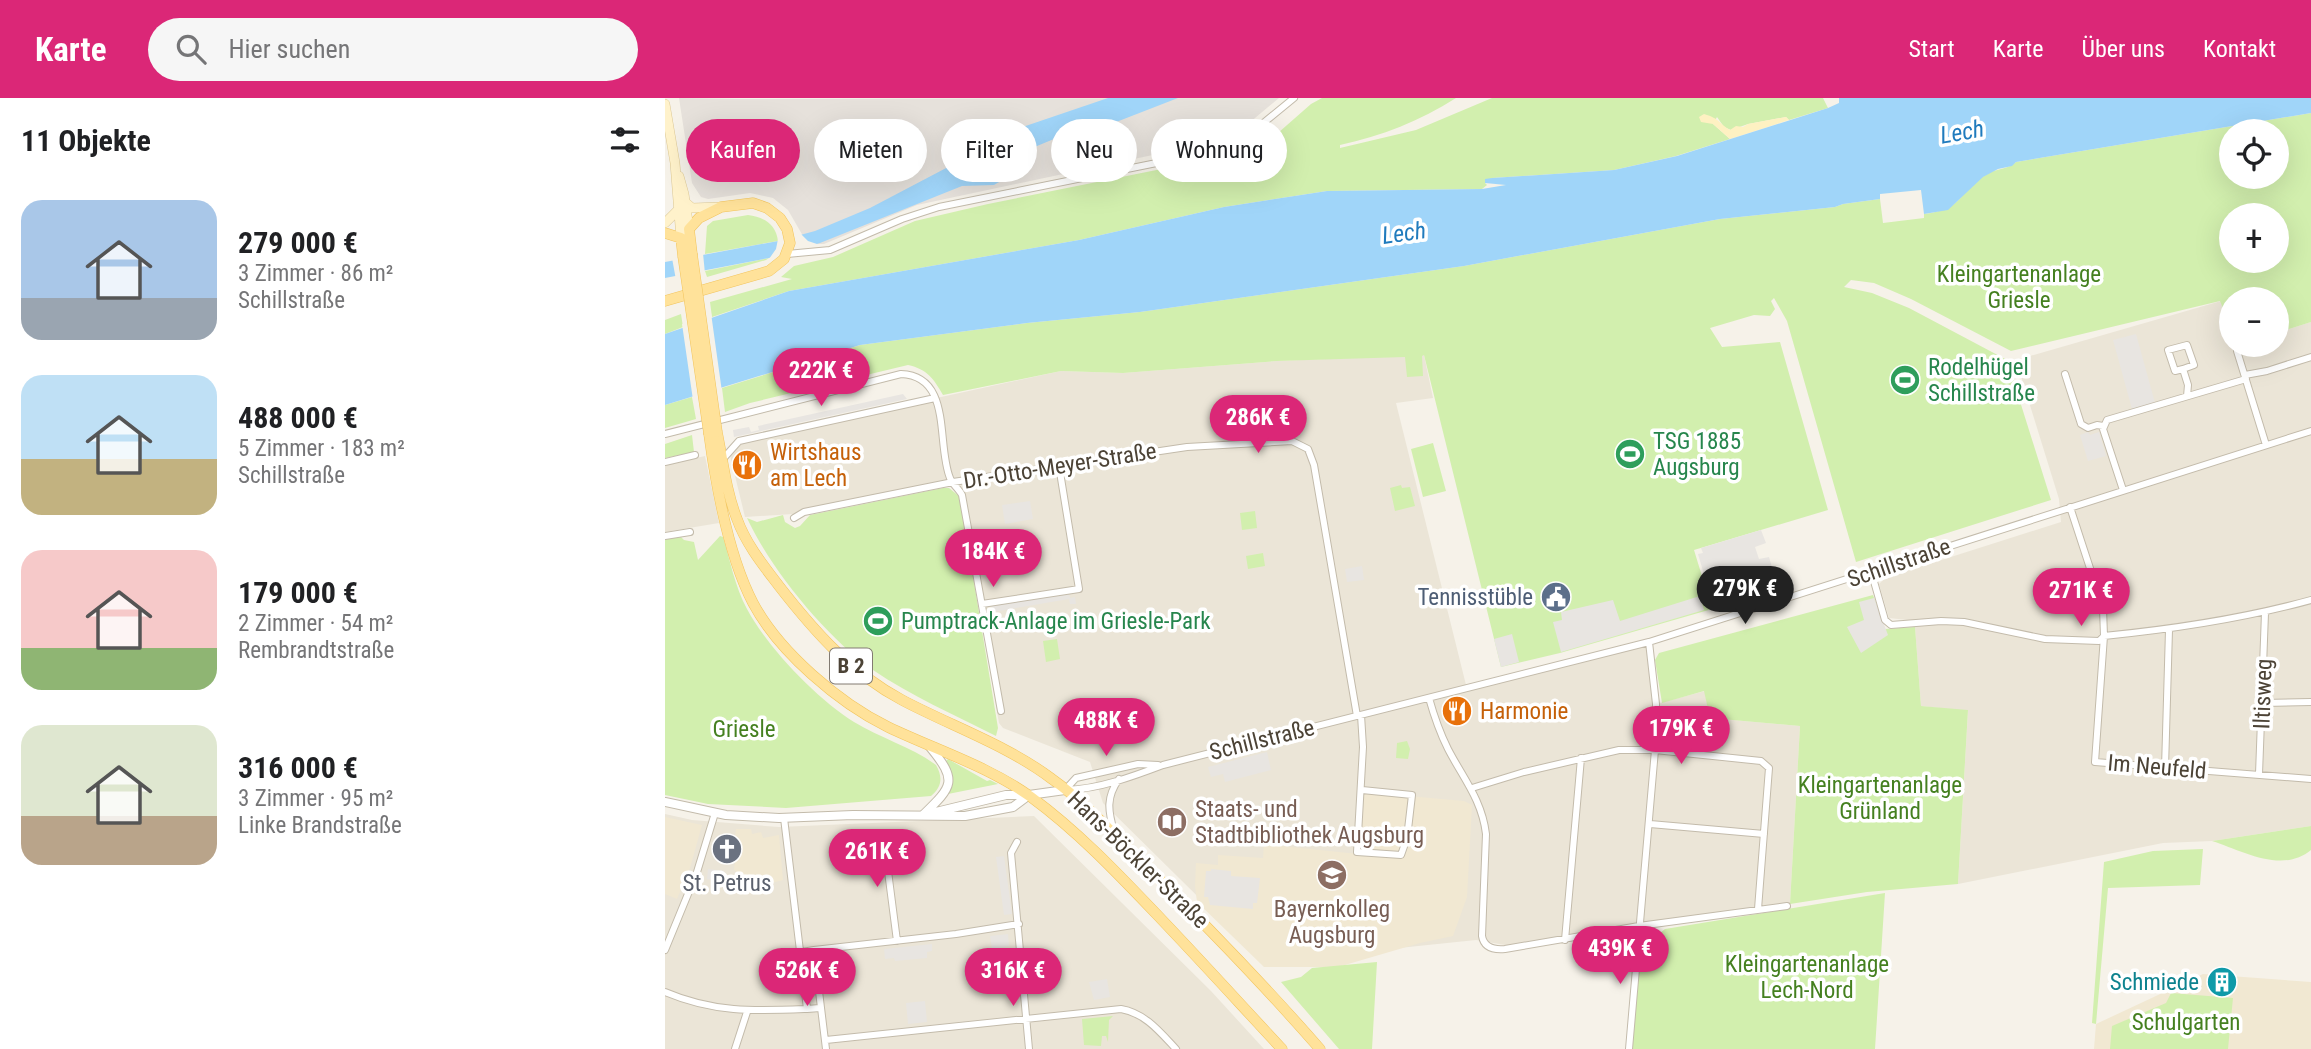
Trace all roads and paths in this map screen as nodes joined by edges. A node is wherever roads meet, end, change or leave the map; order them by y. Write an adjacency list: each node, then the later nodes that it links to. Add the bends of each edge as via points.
1 (1294, 98): 9 (street, via 1245,138 1216,151 939,207 830,250)
2 (665, 104): 3 (main road)
3 (681, 206): 4 (main road); 5 (main road); 6 (main road); 8 (main road)
4 (721, 207): 6 (main road, via 701,216); 9 (main road, via 753,203 767,208 780,218 790,237)
5 (665, 223)
6 (689, 229): 10 (main road, B 2)
7 (665, 233): 8 (main road)
8 (681, 238): 10 (main road, B 2)
9 (787, 254): 11 (main road, via 769,271)
10 (687, 255): 24 (main road, B 2, bridge)
11 (665, 301)
12 (2239, 357): 16 (street)
13 (2311, 357): 16 (street)
14 (2184, 371): 14 (street, via 2194,365 2187,345 2168,350 2175,371); 17 (street)
15 (2065, 374): 19 (street, via 2081,424)
16 (2245, 377): 17 (street); 22 (street)
17 (2187, 396): 19 (street, via 2107,420)
18 (935, 398): 21 (street, via 921,378 901,374); 24 (street, via 739,442); 27 (street)
19 (2103, 426): 28 (street)
20 (2311, 431): 22 (street, Schillstraße)
21 (665, 434)
22 (2266, 445): 28 (street, Schillstraße)
23 (695, 455): 25 (street)
24 (717, 460): 45 (main road, Hans-Böckler-Straße / B 2, via 722,508 741,576 768,625 840,697 887,727); 54 (main road, Hans-Böckler-Straße / B 2, via 748,543 828,644 900,699 996,746)
25 (665, 462)
26 (1059, 466): 27 (street, Dr.-Otto-Meyer-Straße); 35 (street, via 1079,589); 44 (street, Dr.-Otto-Meyer-Straße, via 1211,445 1292,441 1308,449)
27 (953, 482): 30 (street, Dr.-Otto-Meyer-Straße, via 804,512); 35 (street, via 962,495)
28 (2123, 490): 29 (street, Schillstraße)
29 (2070, 507): 33 (street, Schillstraße); 38 (street, Im Neufeld, via 2103,608)
30 (794, 518)
31 (691, 532): 32 (street)
32 (665, 537)
33 (1871, 571): 38 (street, via 1885,620 1891,625 1964,622 2050,639 2099,641); 39 (street, Schillstraße)
34 (2311, 600): 36 (street)
35 (982, 604): 43 (street)
36 (2265, 613): 37 (street); 42 (street, Iltisweg)
37 (2169, 630): 38 (street); 49 (street)
38 (2104, 636): 49 (street, Im Neufeld, via 2095,762)
39 (1649, 642): 40 (street, Schillstraße); 46 (street)
40 (1429, 698): 44 (street, Schillstraße); 53 (street, via 1449,752)
41 (2311, 702): 42 (street)
42 (2263, 703): 50 (street, Iltisweg)
43 (1001, 711)
44 (1359, 715): 48 (street, Schillstraße); 55 (street)
45 (928, 744): 56 (main road, Hans-Böckler-Straße / B 2); 59 (street, via 949,779 945,792)
46 (1655, 750): 47 (street, via 1619,750); 61 (street); 62 (street, via 1766,762)
47 (1581, 758): 53 (street); 71 (street)
48 (1163, 765): 51 (street, Schillstraße); 54 (street, Schillstraße, via 1138,764 1076,778)
49 (2165, 768): 50 (street, Im Neufeld)
50 (2259, 774): 52 (street, Im Neufeld)
51 (1119, 779): 54 (street, Schillstraße); 63 (street, via 1109,800)
52 (2311, 779)
53 (1472, 788): 71 (street, via 1485,830 1485,943 1498,950)
54 (1065, 790): 56 (street, Schillstraße); 63 (main road, Hans-Böckler-Straße / B 2)
55 (1362, 790): 55 (street, via 1412,795 1401,855 1357,852)
56 (1029, 796): 59 (street, Schillstraße, via 1006,796); 85 (main road, Hans-Böckler-Straße / B 2, via 1110,865)
57 (665, 802): 58 (street, Schillstraße)
58 (715, 813): 60 (street, Schillstraße); 72 (street)
59 (923, 815): 60 (street, Schillstraße)
60 (784, 818): 74 (street)
61 (1650, 824): 62 (street); 69 (street)
62 (1764, 834): 67 (street)
63 (1116, 836): 86 (main road, Hans-Böckler-Straße / B 2, via 1254,974)
64 (888, 842): 70 (street, via 885,848)
65 (1017, 842): 68 (street, via 1011,853)
66 (1787, 906): 67 (street)
67 (1758, 909): 69 (street)
68 (1019, 924): 70 (street); 79 (street)
69 (1639, 926): 71 (street); 87 (street)
70 (897, 940): 73 (street)
71 (1565, 940)
72 (665, 950)
73 (814, 950): 74 (street); 76 (street)
74 (801, 952): 77 (street)
75 (665, 992): 78 (street)
76 (820, 1008): 77 (street); 80 (street)
77 (807, 1009): 78 (street)
78 (747, 1012): 81 (street)
79 (1028, 1020): 80 (street); 83 (street); 84 (street, via 1124,1009 1149,1021)
80 (826, 1040): 82 (street)
81 (735, 1049)
82 (826, 1049)
83 (1029, 1049)
84 (1176, 1049)
85 (1282, 1049)
86 (1320, 1049)
87 (1629, 1049)

